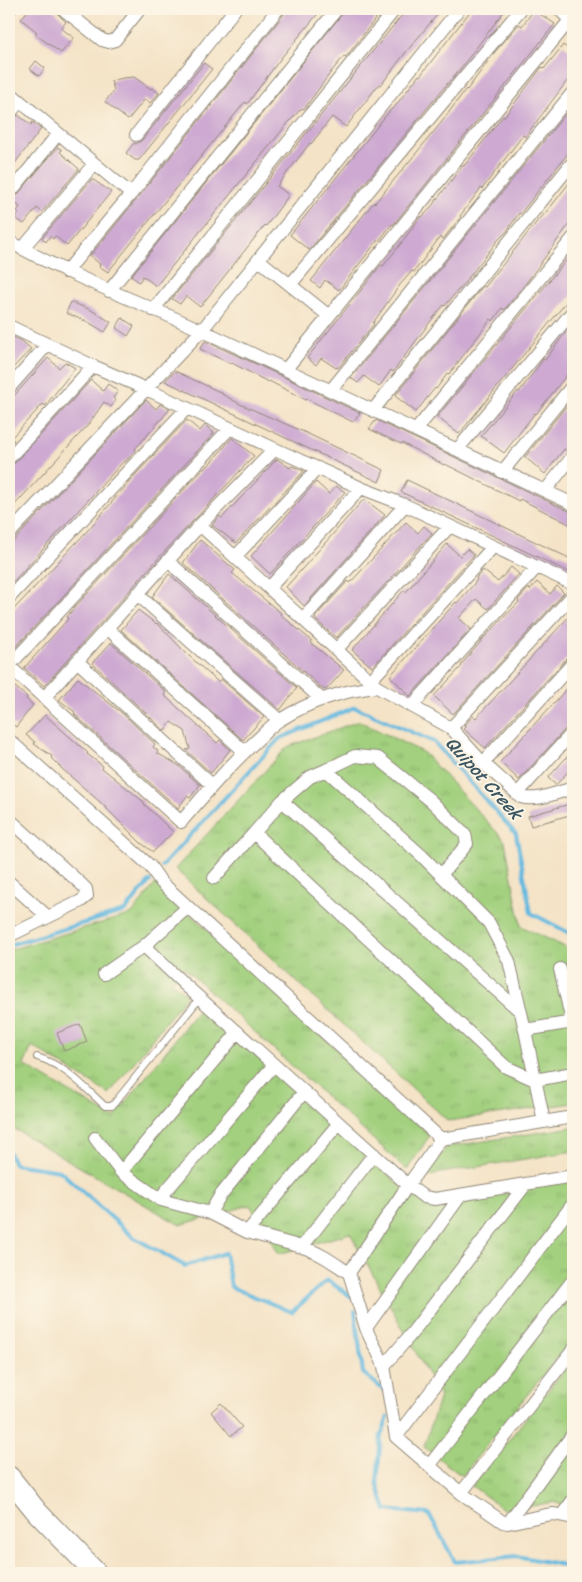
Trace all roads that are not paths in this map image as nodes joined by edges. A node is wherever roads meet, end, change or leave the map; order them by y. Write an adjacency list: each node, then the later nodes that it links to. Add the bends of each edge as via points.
1 (62, 9): 2 (street, via 109,42 116,40)
2 (140, 9)
3 (235, 9): 16 (street)
4 (278, 9): 20 (street)
5 (337, 9): 27 (street)
6 (395, 9): 28 (street)
7 (459, 9): 24 (street)
8 (521, 9): 26 (street)
9 (559, 9): 10 (street)
10 (572, 22): 30 (street)
11 (9, 92): 13 (street)
12 (573, 92): 39 (street)
13 (20, 101): 14 (street); 15 (street)
14 (9, 114)
15 (58, 134): 18 (street); 19 (street)
16 (136, 135)
17 (573, 162): 41 (street)
18 (94, 164): 20 (street); 23 (street)
19 (9, 194)
20 (131, 194): 25 (street)
21 (573, 238): 43 (street)
22 (9, 241): 23 (street)
23 (22, 249): 25 (street)
24 (259, 260): 26 (street); 32 (street)
25 (66, 272): 27 (street)
26 (290, 285): 30 (street)
27 (109, 291): 28 (street)
28 (153, 310): 32 (street)
29 (573, 311): 45 (street)
30 (329, 316): 35 (street)
31 (9, 326): 33 (street)
32 (202, 330): 35 (street); 38 (street)
33 (47, 345): 34 (street); 37 (street)
34 (93, 366): 38 (street); 47 (street)
35 (286, 369): 39 (street)
36 (573, 385): 49 (street)
37 (9, 388)
38 (146, 389): 40 (street); 56 (street)
39 (331, 390): 41 (street)
40 (187, 408): 42 (street); 65 (street)
41 (374, 409): 43 (street)
42 (230, 428): 44 (street); 71 (street)
43 (416, 430): 45 (street)
44 (275, 449): 48 (street); 54 (street)
45 (457, 450): 49 (street)
46 (573, 456): 51 (street)
47 (9, 458)
48 (318, 468): 50 (street); 58 (street)
49 (502, 472): 51 (street)
50 (361, 488): 53 (street); 62 (street)
51 (545, 491): 52 (street)
52 (573, 504)
53 (406, 505): 55 (street); 66 (street)
54 (200, 525): 58 (street); 59 (street)
55 (450, 526): 57 (street); 68 (street)
56 (9, 534)
57 (493, 547): 60 (street); 72 (street)
58 (235, 557): 62 (street)
59 (168, 561): 63 (street); 74 (street)
60 (537, 567): 61 (street); 75 (street)
61 (573, 584)
62 (269, 588): 66 (street)
63 (138, 594): 67 (street); 76 (street)
64 (573, 595): 77 (street)
65 (9, 598)
66 (303, 619): 68 (street)
67 (107, 628): 69 (street); 80 (street)
68 (337, 649): 72 (street)
69 (77, 660): 73 (street); 83 (street)
70 (573, 663): 81 (street)
71 (9, 666): 73 (street)
72 (374, 684): 74 (street); 75 (street)
73 (44, 698): 83 (street, via 181,822)
74 (321, 699): 76 (street)
75 (412, 706): 77 (street)
76 (279, 720): 80 (street)
77 (451, 728): 81 (street)
78 (573, 732): 85 (street)
79 (9, 740): 92 (street, via 150,866)
80 (245, 752): 83 (street)
81 (483, 763): 85 (street)
82 (326, 770): 86 (street, via 310,777); 89 (street); 89 (street, via 355,756 378,758 430,800 465,834 467,844)
83 (212, 785)
84 (573, 788): 85 (street, via 532,799)
85 (517, 794)
86 (282, 801): 88 (street); 99 (street)
87 (9, 819): 93 (street, via 86,889 87,896)
88 (254, 833): 90 (street); 106 (street, via 506,1067)
89 (441, 875): 99 (street, via 489,924 509,961)
90 (214, 878)
91 (9, 882): 93 (street)
92 (188, 907): 95 (street); 112 (street)
93 (48, 917): 94 (street)
94 (9, 936)
95 (144, 946): 97 (street); 98 (street)
96 (560, 969): 100 (street)
97 (104, 974)
98 (200, 998): 102 (street); 103 (lane, via 112,1106 105,1106 67,1071)
99 (520, 1011): 101 (street)
100 (573, 1022): 101 (street)
101 (525, 1030): 106 (street)
102 (238, 1032): 104 (street); 114 (street)
103 (37, 1057)
104 (274, 1065): 107 (street); 119 (street)
105 (573, 1073): 106 (street)
106 (535, 1080): 109 (street)
107 (304, 1092): 110 (street); 121 (street, via 220,1196)
108 (573, 1117): 109 (street)
109 (544, 1122): 112 (street)
110 (340, 1123): 113 (street); 122 (street)
111 (95, 1138): 114 (street)
112 (441, 1139): 117 (street)
113 (374, 1154): 117 (street); 123 (street)
114 (121, 1172): 119 (street)
115 (573, 1176): 116 (street)
116 (526, 1184): 118 (street); 128 (street)
117 (408, 1185): 118 (street, via 435,1199); 124 (street)
118 (461, 1195): 126 (street)
119 (161, 1200): 121 (street)
120 (573, 1204): 130 (street)
121 (210, 1213): 122 (street)
122 (247, 1232): 123 (street)
123 (302, 1247): 124 (street)
124 (349, 1273): 126 (street)
125 (573, 1280): 131 (street)
126 (366, 1328): 128 (street)
127 (573, 1350): 134 (street)
128 (384, 1366): 130 (street)
129 (573, 1434): 137 (street)
130 (396, 1437): 131 (street)
131 (429, 1466): 134 (street)
132 (9, 1477): 139 (highway, via 37,1512)
133 (9, 1491): 138 (highway)
134 (462, 1493): 137 (street)
135 (573, 1500): 136 (street)
136 (568, 1517): 137 (street, via 546,1515)
137 (508, 1523)
138 (83, 1573)
139 (96, 1573)

